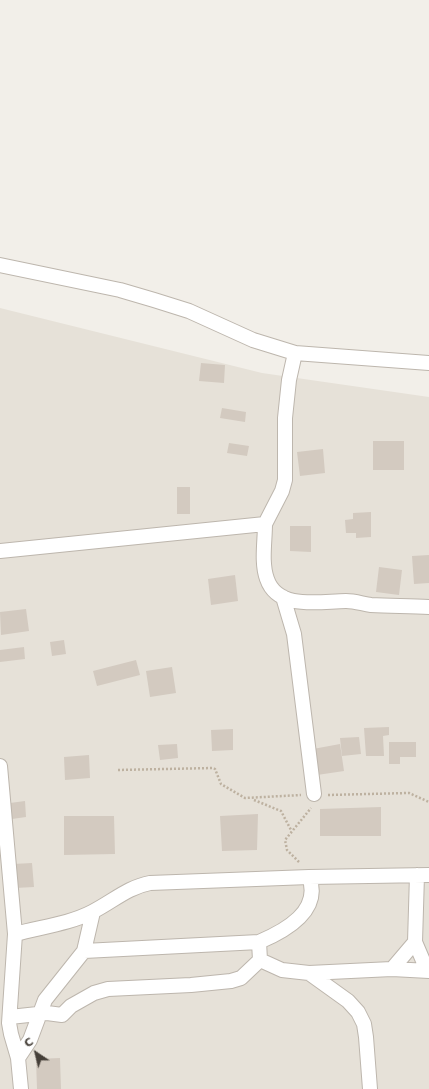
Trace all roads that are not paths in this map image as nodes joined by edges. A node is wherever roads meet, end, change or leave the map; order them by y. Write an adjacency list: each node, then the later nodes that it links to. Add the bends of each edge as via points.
1 (0, 265): 2 (street, via 120,290 154,300 189,311 253,340)
2 (295, 353): 3 (street); 4 (street, via 285,418 285,480)
3 (429, 363)
4 (265, 524): 5 (street); 6 (street, via 267,580)
5 (0, 551)
6 (283, 597): 7 (street, via 307,602 348,601 369,605); 9 (street, via 294,634)
7 (429, 607)
8 (0, 766): 13 (street)
9 (318, 795)
10 (423, 875): 11 (street); 15 (street)
11 (309, 877): 12 (street, via 138,885); 14 (street, via 310,899 302,915 278,934)
12 (93, 912): 13 (street); 16 (street)
13 (15, 934): 22 (street)
14 (259, 942): 16 (street); 17 (street)
15 (415, 942): 18 (street); 19 (street)
16 (84, 951): 21 (street, via 45,1000)
17 (260, 960): 20 (street, via 282,970); 21 (street, via 249,972 236,979 191,985 108,989 82,999 62,1015)
18 (392, 969): 19 (street); 20 (street)
19 (428, 971)
20 (309, 973): 25 (street, via 348,1001 358,1012 364,1024)
21 (39, 1014): 22 (street); 23 (street, via 30,1040)
22 (10, 1016): 23 (street, via 11,1034)
23 (18, 1058): 24 (street)
24 (21, 1089)
25 (370, 1089)

